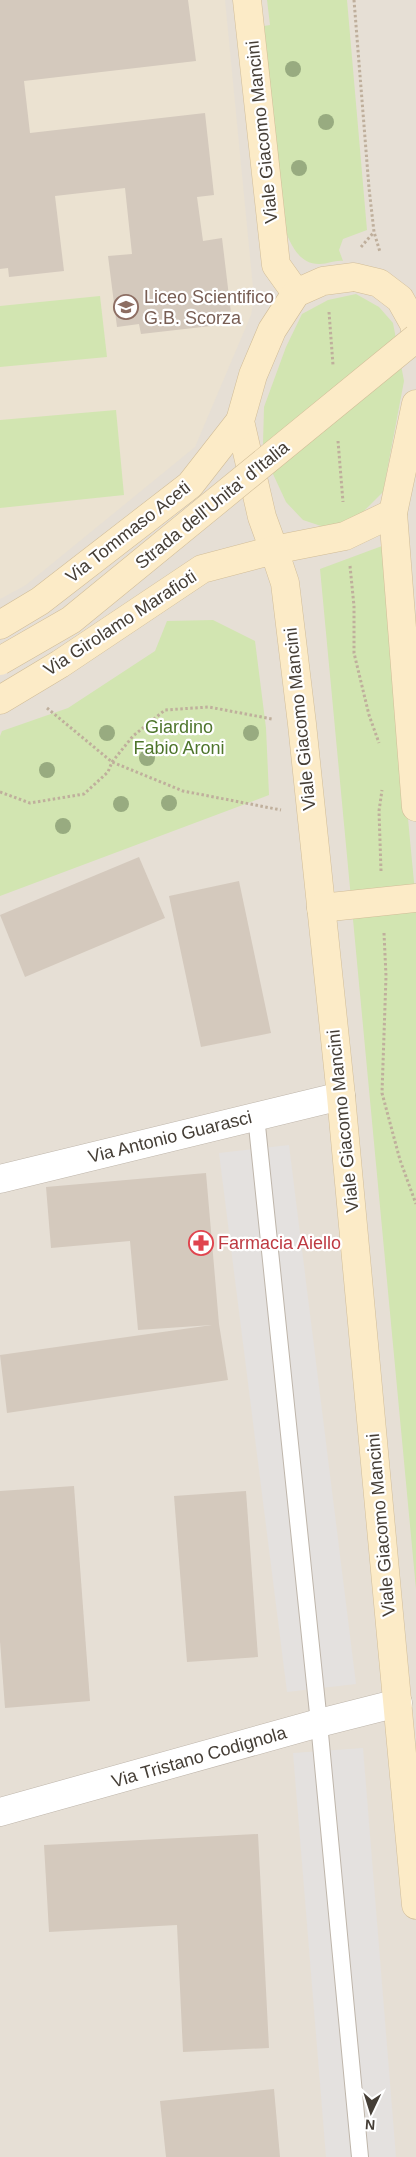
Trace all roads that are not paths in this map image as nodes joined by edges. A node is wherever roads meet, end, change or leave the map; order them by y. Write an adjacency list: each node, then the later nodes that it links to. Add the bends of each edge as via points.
1 (247, 0): 3 (street, Viale Giacomo Mancini, via 276,265)
2 (408, 292): 3 (street, via 354,277 323,281); 4 (street)
3 (296, 293): 6 (street, Viale Giacomo Mancini, via 272,330 253,375)
4 (416, 336): 10 (street, Strada dell'Unita' d'Italia, bridge, via 71,620)
5 (416, 404): 7 (street)
6 (240, 421): 8 (street, Viale Giacomo Mancini, via 262,518); 9 (street, Via Tommaso Aceti, via 190,486 40,601)
7 (393, 513): 8 (street, via 346,536); 12 (street)
8 (274, 550): 11 (street, Via Girolamo Marafioti, via 202,569); 15 (street, Viale Giacomo Mancini, via 285,583)
9 (0, 624)
10 (0, 661)
11 (0, 700)
12 (413, 741): 13 (street)
13 (416, 807)
14 (416, 898): 15 (street)
15 (321, 908): 16 (street, Viale Giacomo Mancini)
16 (341, 1096): 17 (street, Via Antonio Guarasci); 19 (street, Viale Giacomo Mancini)
17 (256, 1116): 18 (street, Via Antonio Guarasci); 20 (lane)
18 (0, 1179)
19 (398, 1704): 20 (street, Via Tristano Codignola); 22 (street, Viale Giacomo Mancini)
20 (319, 1723): 21 (street, Via Tristano Codignola); 23 (lane)
21 (0, 1812)
22 (416, 1905)
23 (360, 2157)

